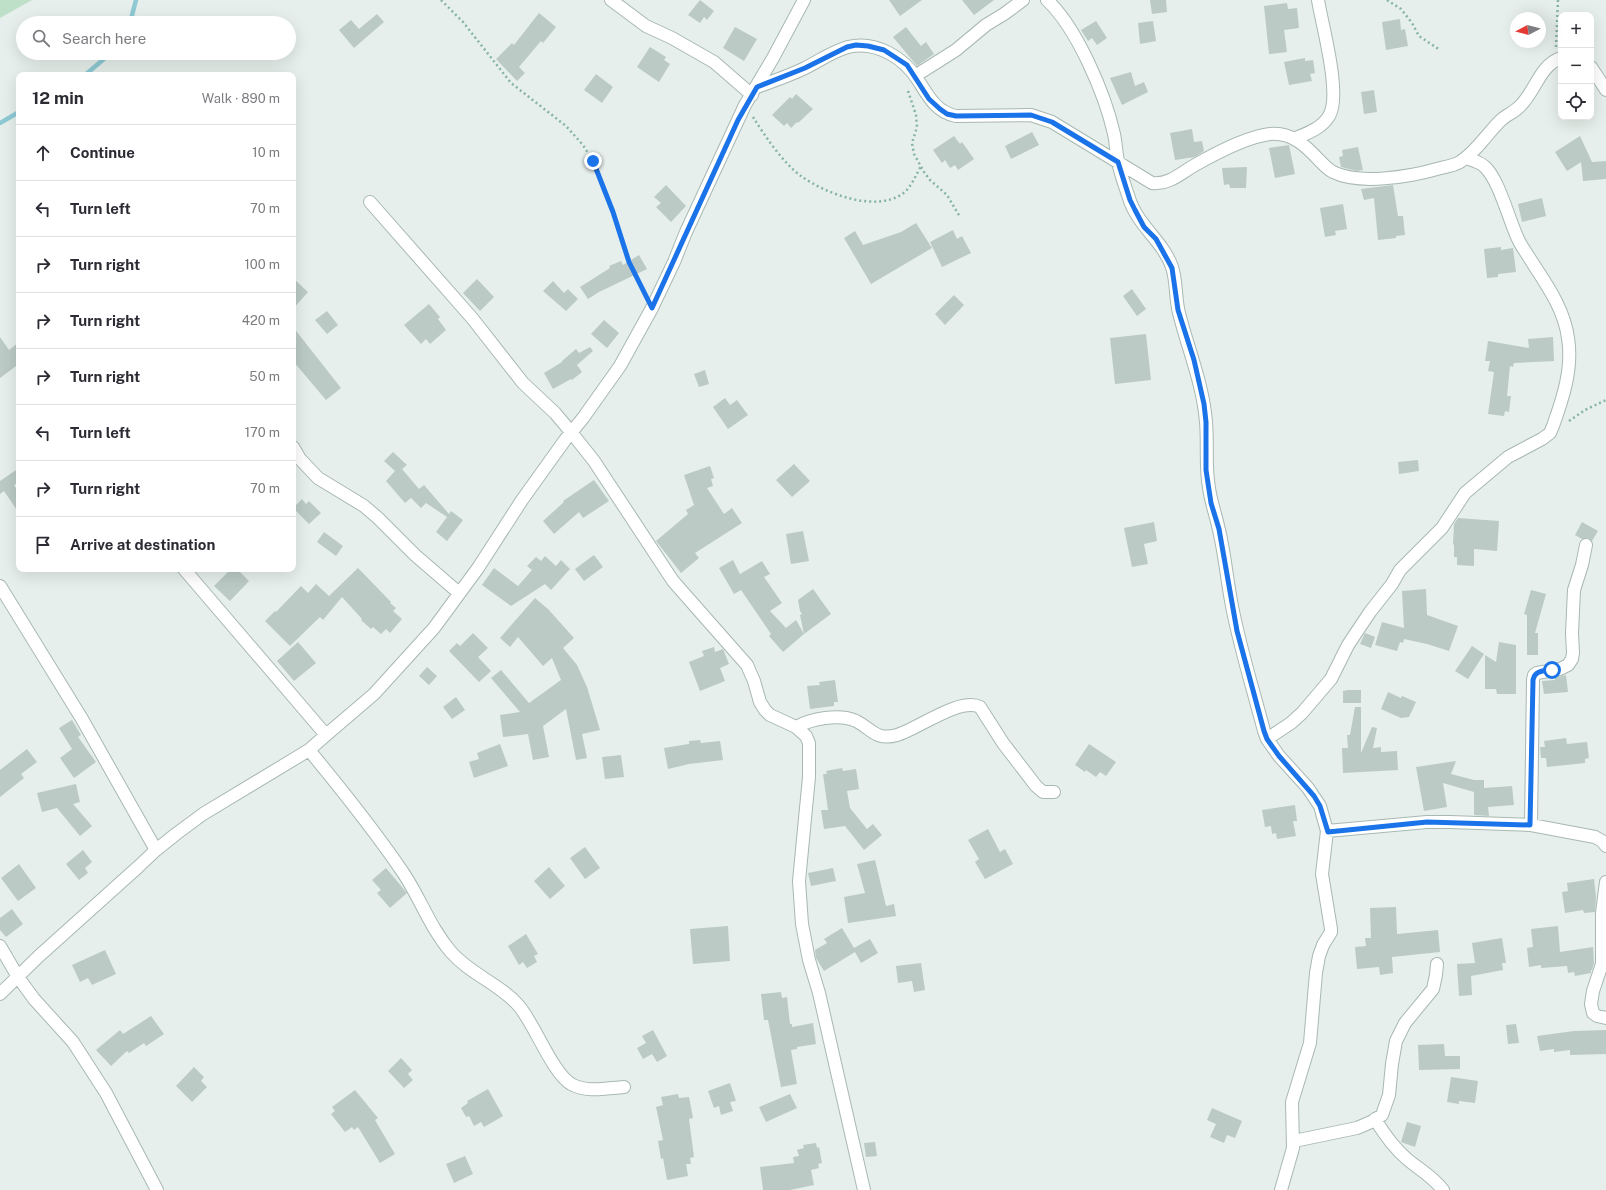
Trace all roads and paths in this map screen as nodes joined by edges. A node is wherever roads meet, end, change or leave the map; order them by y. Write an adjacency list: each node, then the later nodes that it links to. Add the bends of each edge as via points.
1 (441, 0): 23 (path, via 464,22 511,83 566,126 583,145 593,161 629,262)
2 (611, 0): 16 (street, via 646,26 714,62)
3 (804, 0): 16 (street)
4 (1023, 0): 13 (street, via 986,25 956,50)
5 (1047, 0): 19 (street, via 1055,7 1080,46 1105,104 1114,134)
6 (1318, 0): 17 (street, via 1332,71 1333,101 1330,116 1320,126)
7 (1387, 0): 10 (path, via 1401,10 1419,36)
8 (1558, 0): 9 (path)
9 (1558, 48)
10 (1440, 50)
11 (1558, 59): 18 (street, via 1545,67 1531,93 1521,105 1501,120)
12 (1594, 72): 15 (street)
13 (915, 76): 16 (street, via 907,65 884,50 856,45 841,50); 19 (street, via 929,99 947,114 1031,115 1052,122)
14 (907, 89): 20 (path, via 916,115 917,126 912,143 914,154)
15 (1606, 90)
16 (751, 96): 20 (path, via 766,138 801,176 827,190 854,200 874,202 892,199 904,192 914,181); 23 (street)
17 (1296, 138): 18 (street, via 1333,172 1355,178 1422,174 1452,166); 19 (street, via 1271,134 1240,143 1160,184 1146,180)
18 (1466, 158): 26 (street, via 1486,167 1504,202 1518,239 1557,302 1565,320 1570,357 1568,376)
19 (1118, 162): 34 (street, via 1135,210 1144,227 1156,239 1172,268 1178,310 1194,360 1204,404 1208,487 1219,529 1231,604)
20 (921, 166): 22 (path, via 930,180 947,195)
21 (370, 202): 25 (street, via 472,318 523,383)
22 (960, 217)
23 (652, 308): 25 (street, via 620,366)
24 (1606, 400): 26 (path, via 1585,410)
25 (571, 432): 31 (street); 32 (street, via 594,461 673,581 747,665 762,706 770,715)
26 (1550, 433): 34 (street, via 1508,457 1465,493 1442,528 1400,570 1348,645 1331,679 1302,714)
27 (296, 452): 31 (street, via 318,478 364,506)
28 (1586, 545): 37 (street, via 1574,590 1572,659 1568,665 1560,669 1534,675)
29 (187, 572): 33 (street)
30 (0, 586): 40 (street, via 82,719)
31 (459, 593): 33 (street, via 434,628 374,694)
32 (796, 727): 36 (street, via 812,721 849,718 873,734 881,737 892,736 951,709 974,704 980,706 1016,762 1036,786 1043,792); 51 (street, via 806,736 810,755 799,873 802,924)
33 (326, 735): 35 (street)
34 (1267, 739): 38 (street, via 1314,796)
35 (309, 750): 40 (street, via 203,814); 47 (street, via 383,844 443,942 461,963 519,1006 569,1082 587,1089)
36 (1054, 792)
37 (1530, 825): 38 (street, via 1427,822); 39 (street, via 1595,837)
38 (1328, 832): 49 (street, via 1322,874 1331,932 1319,956 1310,1043 1292,1102)
39 (1606, 845)
40 (156, 850): 44 (street)
41 (1606, 882): 46 (street, via 1602,913 1602,964 1591,1004 1597,1016)
42 (0, 946): 44 (street)
43 (1437, 964): 48 (street, via 1433,989 1405,1023 1396,1041 1389,1095 1382,1115)
44 (18, 977): 45 (street); 50 (street, via 73,1042 106,1093)
45 (0, 994)
46 (1606, 1018)
47 (624, 1087)
48 (1375, 1119): 49 (street, via 1357,1128); 53 (street, via 1386,1137)
49 (1294, 1141): 52 (street)
50 (157, 1190)
51 (864, 1190)
52 (1281, 1190)
53 (1443, 1190)

